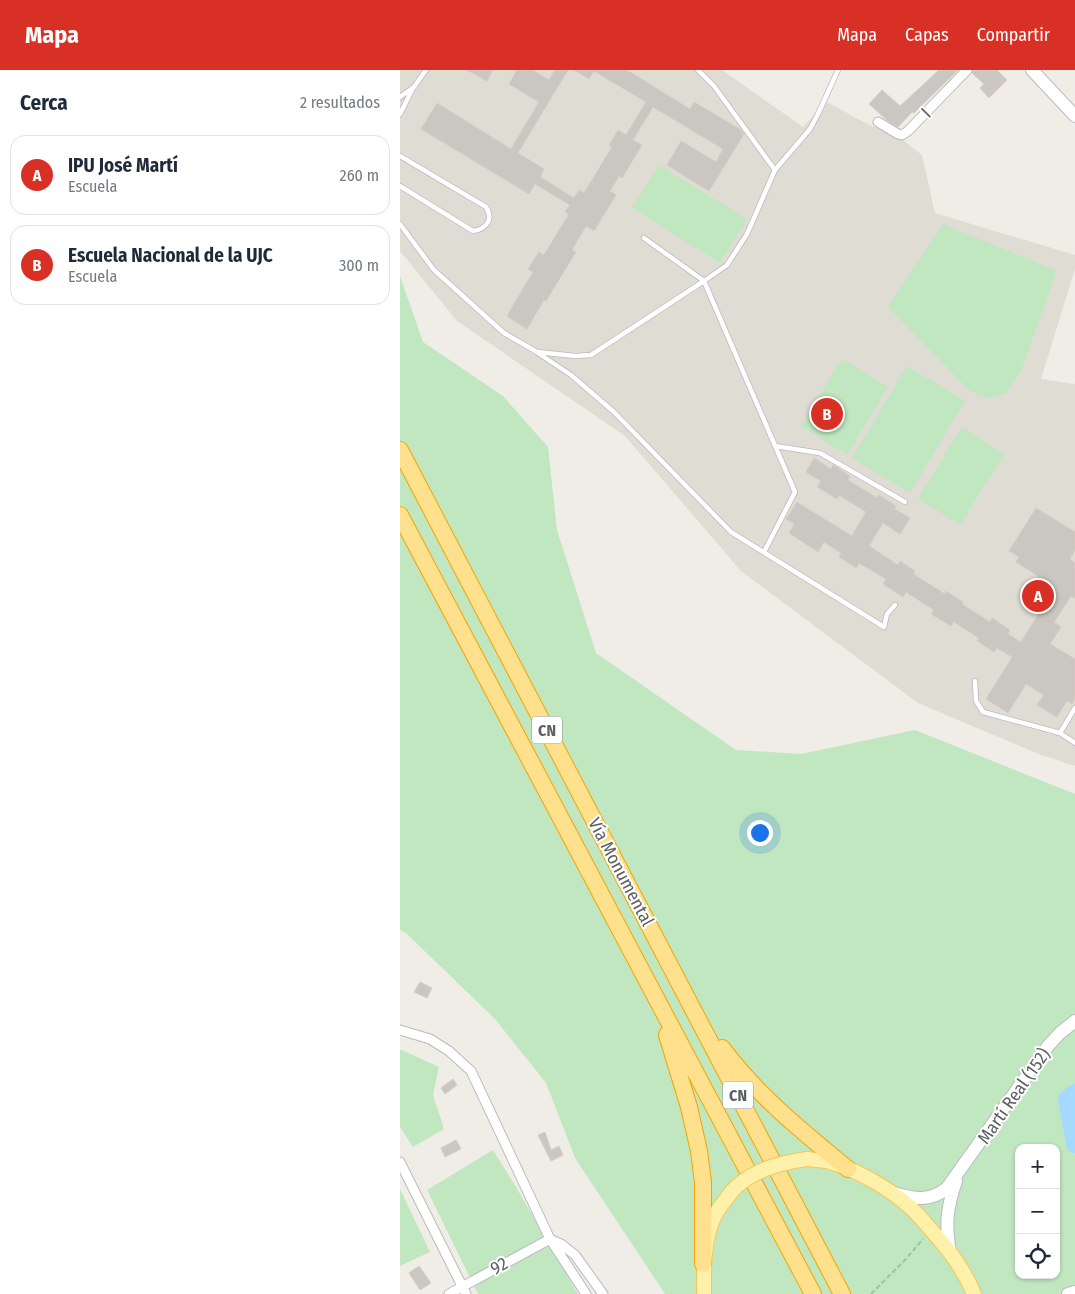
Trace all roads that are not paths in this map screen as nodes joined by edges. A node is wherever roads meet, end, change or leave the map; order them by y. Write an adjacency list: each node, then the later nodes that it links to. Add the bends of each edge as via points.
1 (426, 70): 6 (lane)
2 (698, 70): 12 (lane, via 714,86)
3 (838, 70): 12 (lane, via 810,129)
4 (967, 70): 10 (street, I, via 902,135)
5 (1032, 70): 9 (main road)
6 (414, 86): 7 (lane); 8 (lane)
7 (400, 97)
8 (400, 114)
9 (1075, 116)
10 (878, 122)
11 (400, 156): 13 (lane, via 486,207 490,220 484,227 473,231)
12 (775, 170): 16 (lane, via 748,234 727,264)
13 (400, 186)
14 (400, 224): 17 (lane, via 434,270 504,333)
15 (644, 238): 16 (lane)
16 (704, 281): 17 (lane, via 592,355); 18 (lane)
17 (537, 352): 22 (lane, via 571,375 614,412 731,532)
18 (775, 446): 20 (lane, via 820,453); 22 (lane, via 795,492)
19 (400, 450): 29 (highway, Vía Monumental / CN)
20 (905, 502)
21 (400, 515): 28 (highway, Vía Monumental / CN)
22 (764, 552): 23 (lane, via 884,627 887,614)
23 (895, 605)
24 (975, 682): 26 (lane, via 976,701 983,712)
25 (1075, 708): 26 (lane)
26 (1060, 733): 27 (lane)
27 (1075, 743)
28 (649, 986): 38 (highway, via 671,1048 699,1151 703,1182); 47 (highway, Vía Monumental / CN)
29 (694, 1011): 33 (highway, via 732,1062 761,1092 795,1126); 48 (highway, Vía Monumental / CN)
30 (1075, 1021): 34 (main road, Martí Real (152), via 1048,1046)
31 (400, 1030): 36 (street, via 430,1038 470,1071)
32 (400, 1162): 40 (street)
33 (848, 1169): 35 (main road); 38 (main road, bridge, via 807,1159 756,1172 738,1184 714,1215)
34 (958, 1175): 35 (main road, Martí Real (152), via 941,1194 930,1197 909,1198); 37 (main road, Martí Real (152), via 947,1219)
35 (891, 1192): 37 (main road, via 910,1207)
36 (550, 1238): 40 (street, 92); 43 (street); 44 (street, via 575,1255)
37 (950, 1252): 39 (main road)
38 (704, 1270): 45 (street); 46 (main road)
39 (972, 1289): 49 (main road)
40 (464, 1290): 42 (street, 92)
41 (1075, 1292): 50 (main road)
42 (449, 1294)
43 (586, 1294)
44 (603, 1294)
45 (697, 1294)
46 (704, 1294)
47 (813, 1294)
48 (842, 1294)
49 (982, 1294)
50 (1068, 1294)

